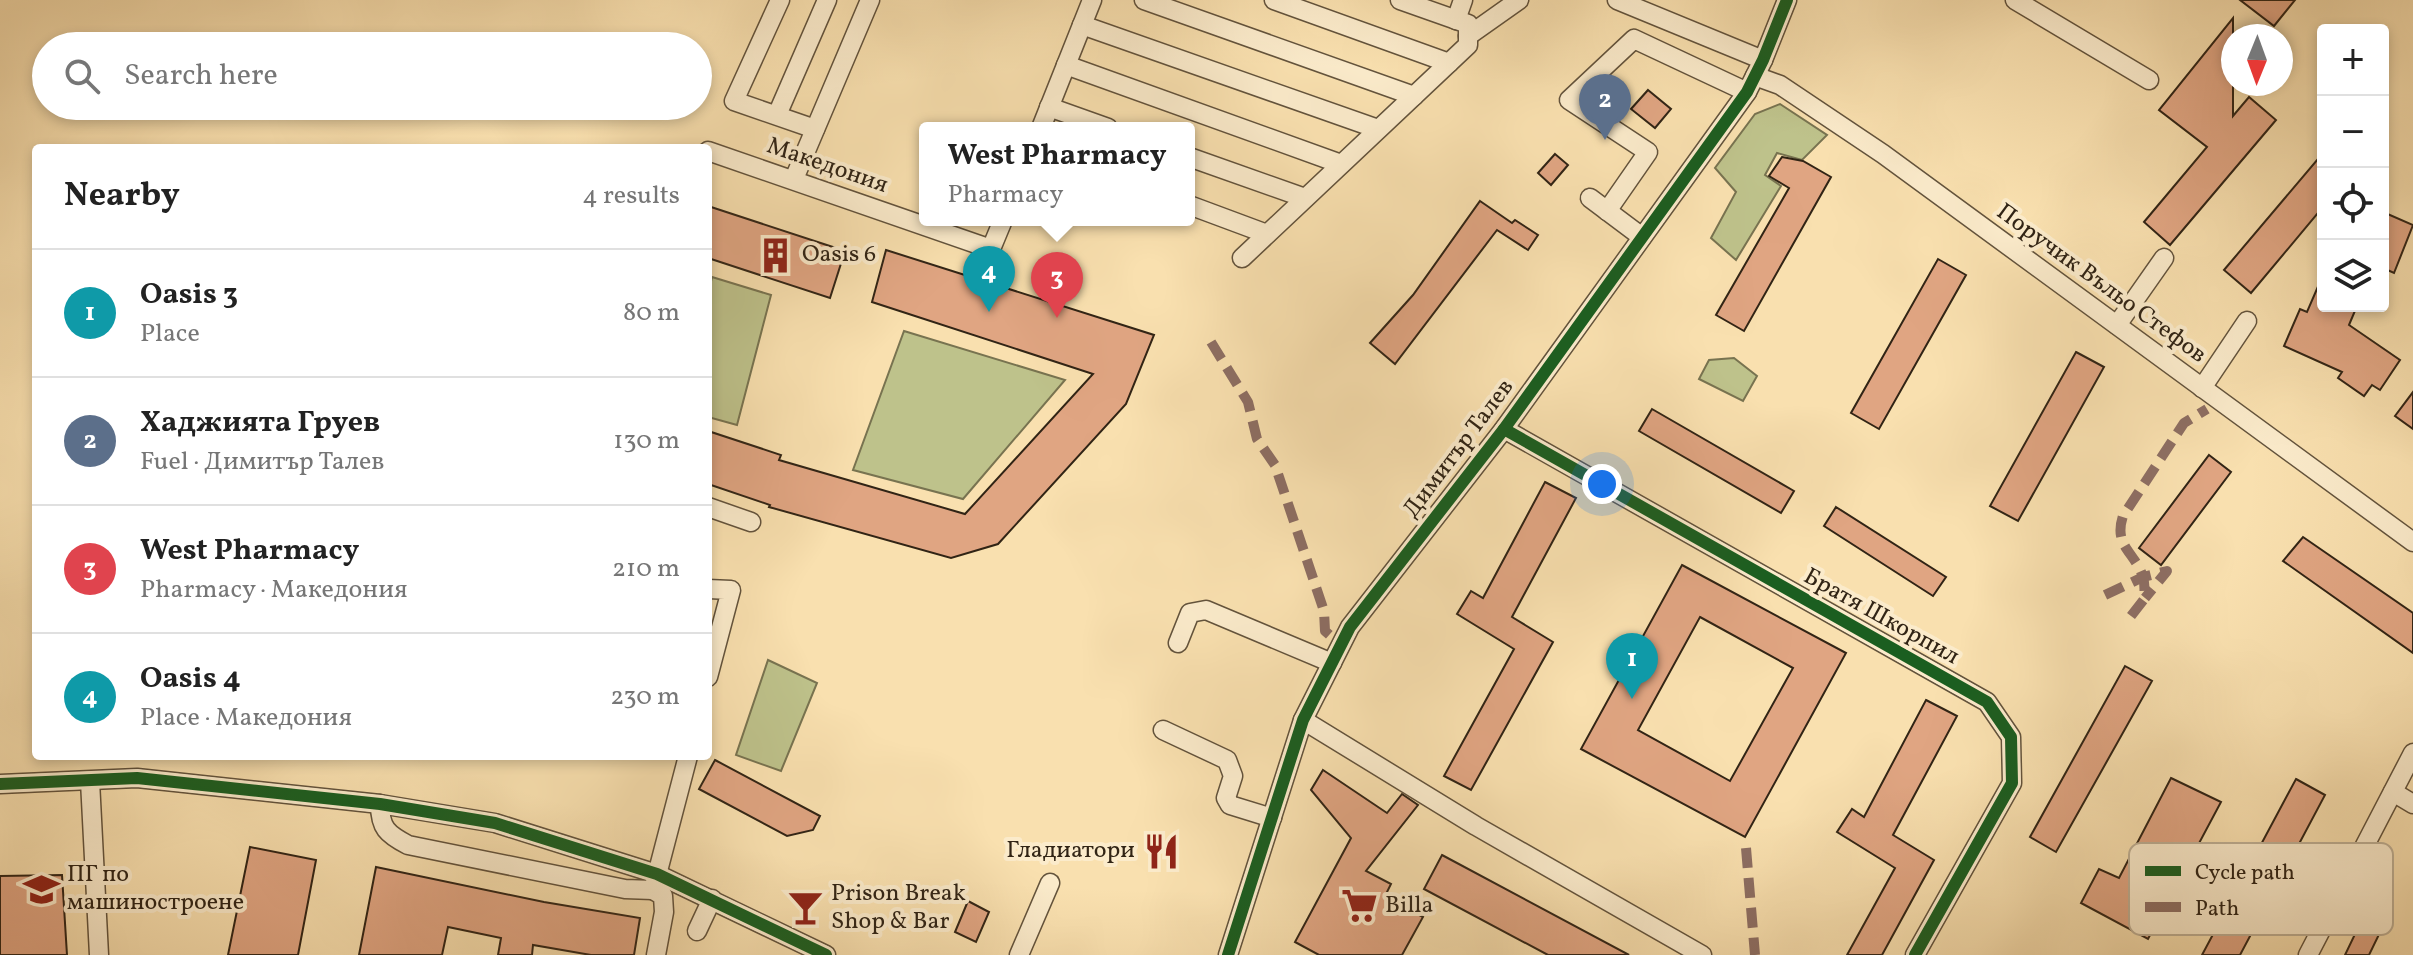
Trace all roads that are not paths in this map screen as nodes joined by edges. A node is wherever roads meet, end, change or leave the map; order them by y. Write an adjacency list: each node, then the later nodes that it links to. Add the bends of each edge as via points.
1 (780, 0): 22 (street, via 734,101)
2 (827, 0): 22 (street)
3 (870, 0): 25 (street)
4 (1092, 0): 14 (street)
5 (1144, 0): 20 (street)
6 (1274, 0): 16 (street)
7 (1463, 0): 13 (street)
8 (1519, 0): 15 (street)
9 (1617, 0): 18 (street)
10 (1787, 0): 18 (street, Димитър Талев)
11 (2015, 0): 19 (street)
12 (1411, 2): 13 (street)
13 (1456, 20): 15 (street, via 1468,24)
14 (1082, 25): 17 (street); 26 (street)
15 (1468, 36): 16 (street, via 1468,45)
16 (1449, 63): 20 (street)
17 (1066, 65): 21 (street); 29 (street)
18 (1755, 76): 34 (street, via 1634,39 1569,100 1648,152); 39 (street, Димитър Талев); 43 (street, Поручик Въльо Стефов, via 1780,85 1883,154)
19 (2149, 80)
20 (1414, 96): 26 (street)
21 (1049, 107): 23 (street); 24 (street)
22 (777, 115): 25 (street)
23 (1043, 122)
24 (1091, 122)
25 (815, 129): 30 (street)
26 (1378, 129): 29 (street)
27 (712, 152): 30 (street, Македония)
28 (1195, 159): 31 (street)
29 (1341, 164): 31 (street)
30 (794, 179): 35 (street, Македония)
31 (1305, 198): 38 (street)
32 (1590, 198): 34 (street)
33 (1195, 207): 38 (street)
34 (1607, 211): 39 (street)
35 (919, 223)
36 (926, 226): 37 (street, Македония, via 991,249)
37 (1001, 226)
38 (1267, 234): 40 (street)
39 (1642, 237): 45 (street, Димитър Талев)
40 (1242, 258)
41 (2164, 258): 43 (street)
42 (2247, 321): 44 (street)
43 (2117, 325): 44 (street, Поручик Въльо Стефов)
44 (2202, 388): 48 (street, Поручик Въльо Стефов)
45 (1504, 429): 52 (street, Димитър Талев, via 1350,627); 75 (street, Братя Шкорпил, via 1987,702 2011,737 2012,783)
46 (712, 508): 47 (street)
47 (751, 522)
48 (2413, 542)
49 (712, 589): 51 (street, via 731,590)
50 (1178, 643): 52 (street, via 1190,613 1206,610)
51 (712, 662)
52 (1332, 663): 53 (street, Димитър Талев)
53 (1303, 720): 62 (street, Димитър Талев); 74 (street)
54 (1163, 730): 62 (street, via 1227,760 1233,776 1226,798 1230,805)
55 (2413, 753): 59 (street)
56 (687, 760): 64 (street)
57 (90, 781): 58 (street); 60 (street, via 137,778); 69 (street)
58 (0, 784)
59 (2393, 792): 61 (street); 63 (street)
60 (380, 804): 64 (street, via 495,823); 64 (street, via 380,822 388,834 408,845 625,889)
61 (2413, 804)
62 (1272, 818): 73 (street, Димитър Талев)
63 (2366, 843)
64 (655, 882): 66 (street); 70 (street, via 664,912)
65 (1050, 883): 72 (street)
66 (712, 899): 67 (street); 71 (street)
67 (697, 931)
68 (2318, 935): 76 (street)
69 (99, 955)
70 (656, 955)
71 (826, 955)
72 (1019, 955)
73 (1228, 955)
74 (1702, 955)
75 (1915, 955)
76 (2308, 955)

